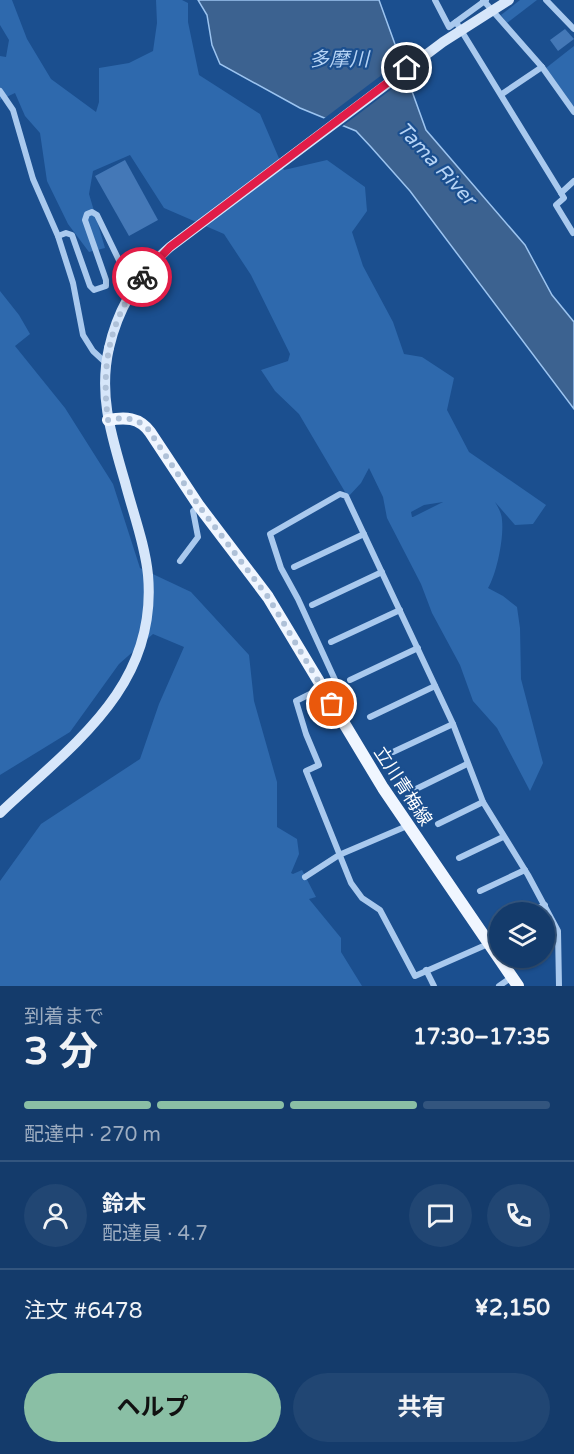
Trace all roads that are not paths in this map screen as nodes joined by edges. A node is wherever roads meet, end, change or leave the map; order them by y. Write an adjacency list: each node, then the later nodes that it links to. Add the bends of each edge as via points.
1 (435, 0): 5 (street, via 449,27)
2 (484, 0): 5 (street); 7 (street)
3 (509, 0): 16 (main road, bridge, via 442,42 170,247 131,291 119,316)
4 (546, 0): 6 (street)
5 (456, 22): 9 (street)
6 (574, 28)
7 (542, 67): 9 (street); 10 (street)
8 (0, 91): 14 (street, via 13,110 33,179)
9 (502, 94): 12 (street)
10 (574, 112)
11 (574, 181): 12 (street)
12 (559, 195): 13 (street, via 564,198 556,205)
13 (573, 233)
14 (58, 236): 15 (street, via 72,235 90,286 94,290 106,286 85,220 87,214 97,215); 16 (street, via 73,283 83,335)
15 (129, 281)
16 (106, 363): 17 (main road)
17 (108, 420): 18 (main road, 立川青梅線, via 130,418 147,428); 37 (main road, via 146,562 149,599 142,641 127,680 104,714)
18 (199, 506): 20 (street, via 193,511 198,537); 29 (main road, 立川青梅線, via 261,587)
19 (364, 534): 21 (street); 22 (street); 31 (street, via 346,496 340,494 270,534 281,568 347,706)
20 (180, 561)
21 (294, 567)
22 (381, 572): 23 (street); 24 (street)
23 (312, 605)
24 (400, 610): 25 (street); 26 (street)
25 (332, 642)
26 (418, 648): 27 (street); 28 (street)
27 (350, 680)
28 (435, 686): 30 (street); 32 (street)
29 (322, 688): 31 (main road, 立川青梅線); 41 (street, via 296,701 319,765 306,771)
30 (370, 717)
31 (343, 724): 39 (main road, 立川青梅線)
32 (453, 724): 33 (street); 34 (street)
33 (393, 752)
34 (467, 764): 35 (street); 36 (street)
35 (414, 790)
36 (483, 802): 38 (street); 40 (street)
37 (0, 813)
38 (438, 824)
39 (407, 826): 41 (street); 48 (main road, 立川青梅線)
40 (503, 837): 42 (street); 43 (street)
41 (339, 855): 44 (street); 49 (street, via 362,898 380,910 415,976)
42 (459, 858)
43 (525, 870): 45 (street); 46 (street)
44 (305, 877)
45 (480, 891)
46 (543, 902)
47 (555, 925): 53 (street)
48 (488, 944): 49 (street); 50 (main road, 立川青梅線)
49 (426, 970): 51 (street)
50 (515, 982): 52 (street)
51 (434, 986)
52 (499, 986)
53 (559, 986)

